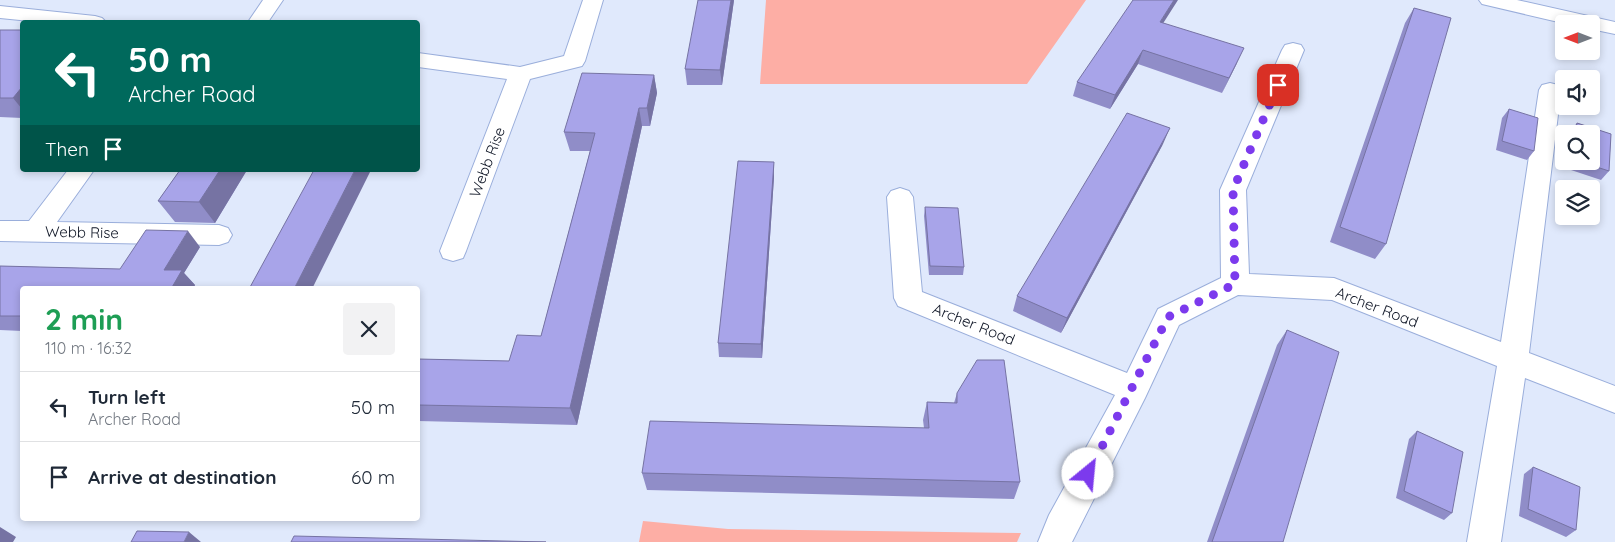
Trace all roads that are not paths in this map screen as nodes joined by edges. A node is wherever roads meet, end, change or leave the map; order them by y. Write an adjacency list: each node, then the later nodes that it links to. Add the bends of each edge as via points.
1 (273, 0): 6 (street)
2 (593, 0): 10 (street, via 574,61)
3 (1489, 0): 7 (street)
4 (0, 12): 5 (street)
5 (76, 20)
6 (259, 20)
7 (1615, 28)
8 (1292, 50): 18 (street, via 1233,190)
9 (420, 60): 10 (street)
10 (520, 74): 17 (street, Webb Rise)
11 (1550, 90): 19 (street)
12 (80, 172): 15 (street, Webb Rise)
13 (900, 197): 20 (street, Archer Road, via 908,298)
14 (0, 231): 15 (street, Webb Rise)
15 (36, 231): 16 (street, Webb Rise)
16 (219, 235)
17 (453, 251)
18 (1235, 284): 19 (street, Archer Road, via 1334,289); 20 (street, Archer Road, via 1168,317)
19 (1513, 360): 21 (street, Archer Road); 23 (street)
20 (1134, 388): 22 (street, Archer Road)
21 (1615, 400)
22 (1055, 542)
23 (1484, 542)

